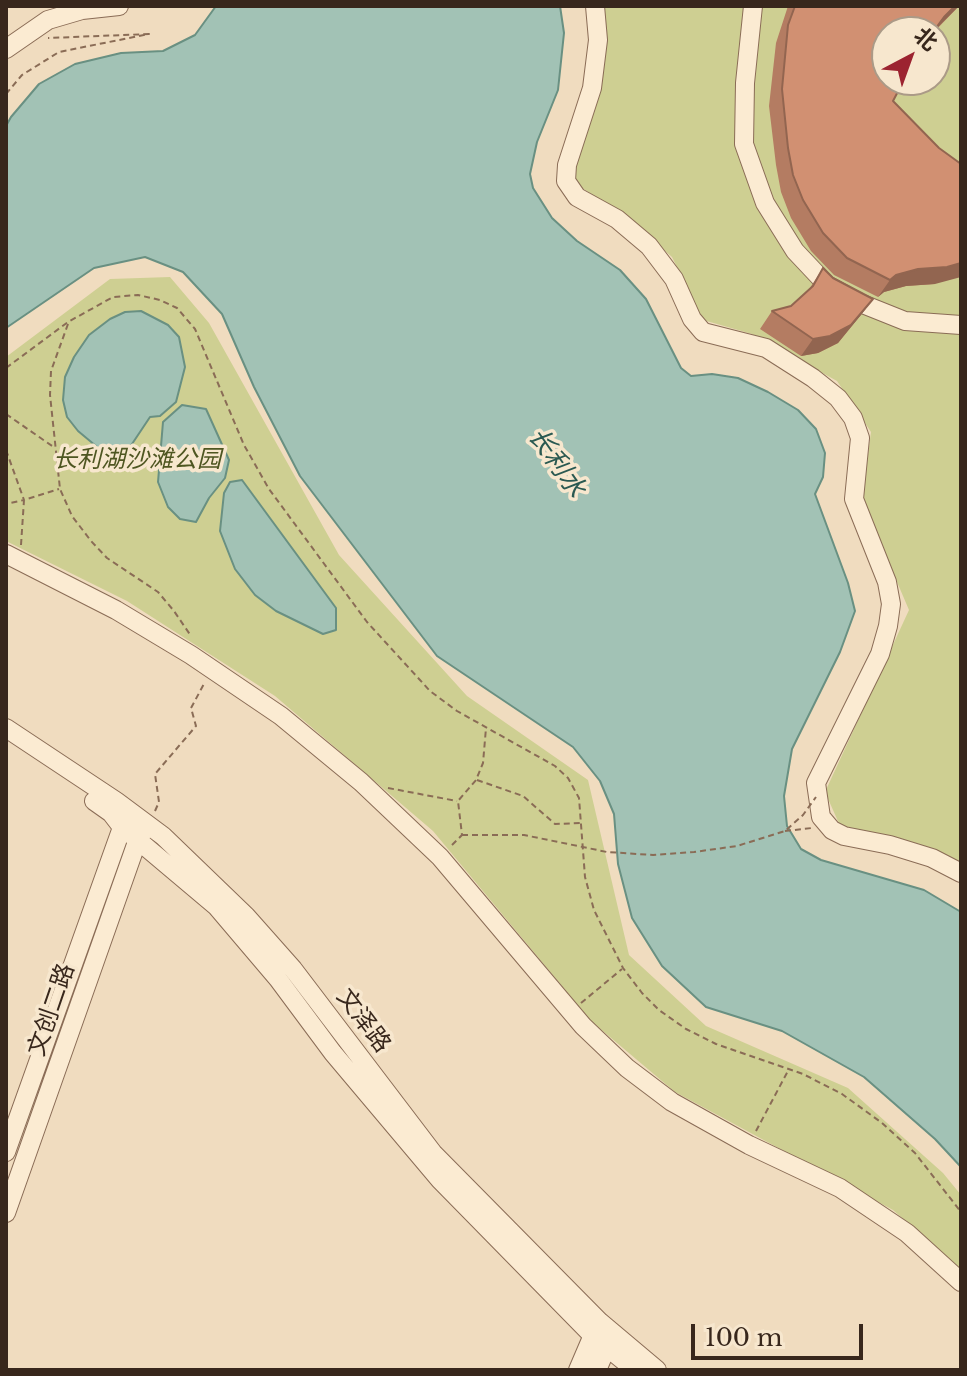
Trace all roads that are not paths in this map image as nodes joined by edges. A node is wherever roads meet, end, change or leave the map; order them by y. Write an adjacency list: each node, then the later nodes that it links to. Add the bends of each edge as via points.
1 (119, 6): 4 (street, via 48,20)
2 (595, 6): 11 (street, via 598,40 592,88 566,181 577,197 617,219 649,246 703,332 766,348 813,378 838,398 860,438 854,499 891,604 880,654 820,770 816,797 821,817 844,836 932,858)
3 (753, 6): 5 (street, via 744,144 765,203 795,251 827,285 860,303 905,321)
4 (6, 49)
5 (961, 325)
6 (13, 556): 14 (street, via 116,610 281,716 440,857 571,1011 627,1068 672,1102 840,1188 907,1233)
7 (6, 728): 9 (street, 文泽路)
8 (6, 741): 9 (street, 文泽路)
9 (125, 819): 10 (street, 文泽路); 12 (street, 文创二路)
10 (143, 832): 13 (street, 文创二路); 15 (street, 文泽路, via 216,906 440,1180)
11 (961, 873)
12 (6, 1152)
13 (6, 1213)
14 (961, 1282)
15 (603, 1334): 16 (street); 17 (street); 18 (street, 文泽路); 19 (street, 文泽路)
16 (578, 1370)
17 (597, 1370)
18 (635, 1370)
19 (657, 1370)

